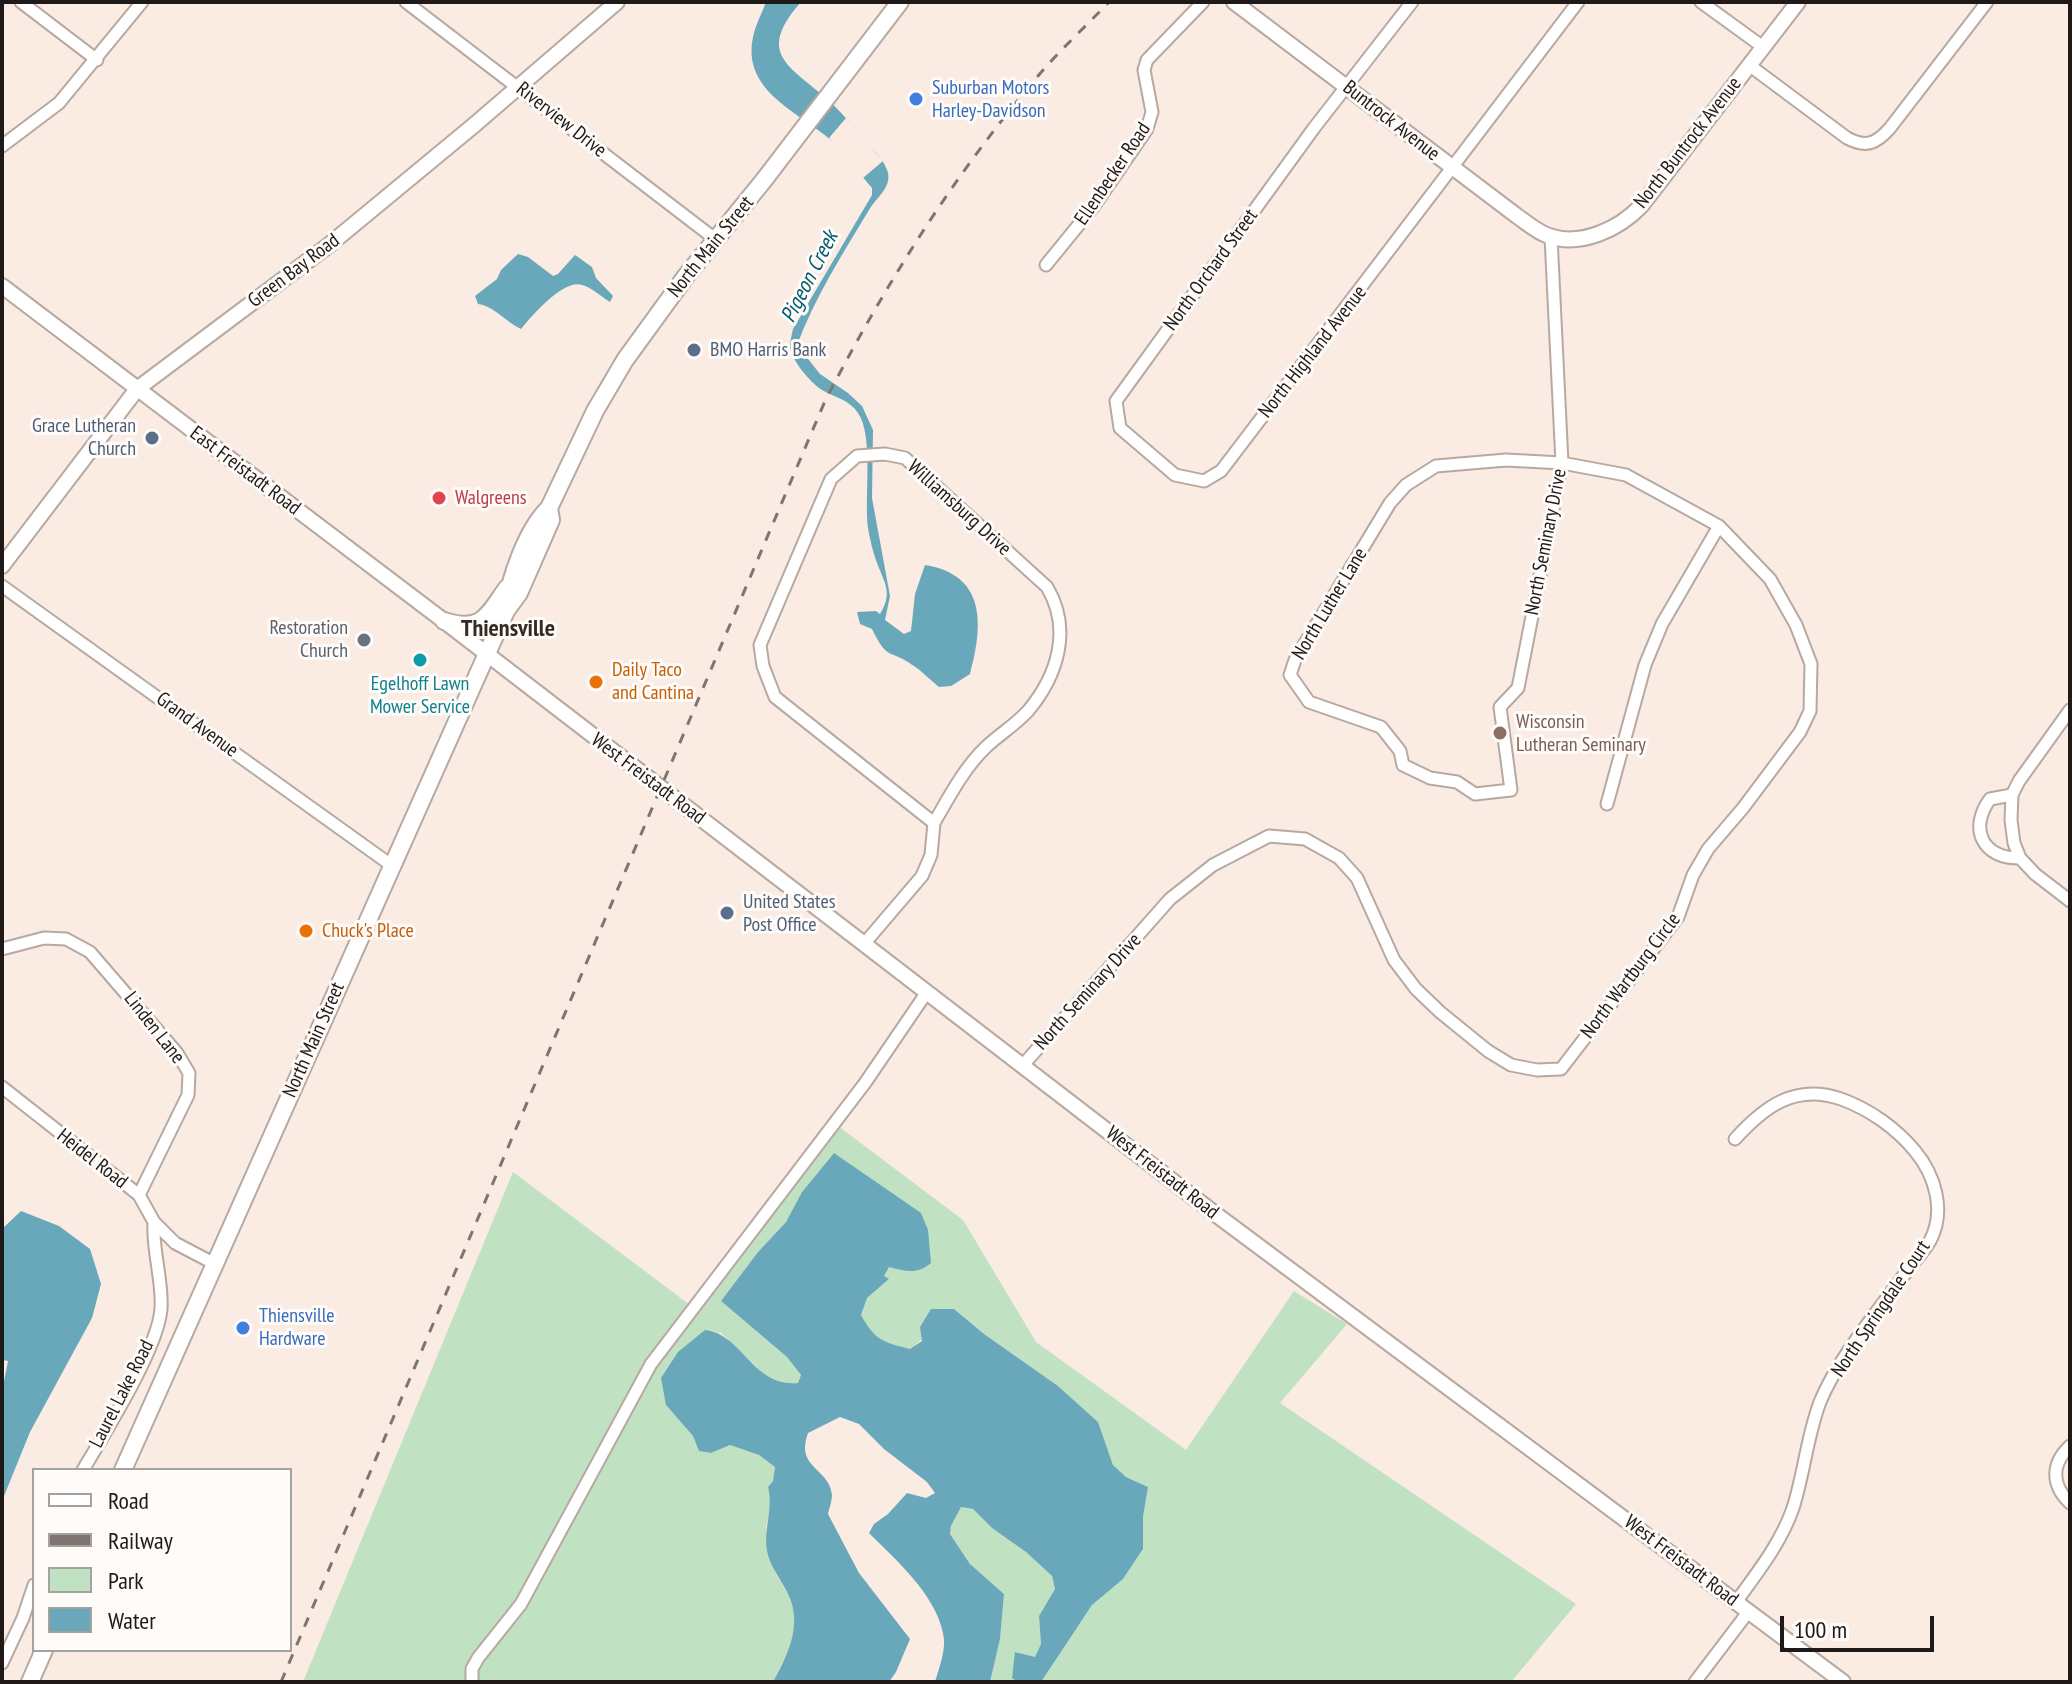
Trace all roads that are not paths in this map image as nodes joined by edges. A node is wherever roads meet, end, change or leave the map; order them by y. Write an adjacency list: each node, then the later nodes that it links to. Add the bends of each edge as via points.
1 (21, 2): 14 (street)
2 (142, 2): 14 (street)
3 (406, 2): 16 (street, Riverview Drive)
4 (617, 2): 16 (street, Green Bay Road)
5 (900, 2): 21 (main road, North Main Street)
6 (1203, 2): 22 (street, Ellenbecker Road, via 1147,60 1152,112 1147,129)
7 (1234, 2): 17 (street, Buntrock Avenue)
8 (1412, 2): 17 (street, North Orchard Street)
9 (1578, 2): 19 (street, North Highland Avenue)
10 (1701, 2): 13 (street)
11 (1798, 2): 13 (street, North Buntrock Avenue)
12 (1987, 2): 15 (street, via 1872,144 1847,138)
13 (1763, 47): 15 (street, North Buntrock Avenue)
14 (97, 60): 18 (street, via 59,103)
15 (1749, 65): 20 (street, North Buntrock Avenue, via 1631,217 1587,237)
16 (518, 87): 21 (street, Riverview Drive); 24 (street, Green Bay Road, via 329,245)
17 (1347, 87): 19 (street, Buntrock Avenue); 25 (street, North Orchard Street, via 1116,401 1120,428)
18 (2, 146)
19 (1453, 169): 20 (street, Buntrock Avenue); 25 (street, North Highland Avenue, via 1221,471 1204,481 1175,475)
20 (1551, 237): 26 (street, North Seminary Drive)
21 (715, 239): 27 (main road, North Main Street, via 625,360)
22 (1046, 265)
23 (2, 286): 24 (street, East Freistadt Road)
24 (137, 389): 29 (street, Green Bay Road); 33 (street, East Freistadt Road)
25 (1150, 454)
26 (1562, 463): 28 (street, North Wartburg Circle, via 1626,475); 36 (street, North Seminary Drive, via 1518,688 1500,707); 36 (street, North Luther Lane, via 1506,460 1436,466 1406,485 1390,503 1290,675 1309,702 1381,727 1400,751 1403,765 1415,773 1457,782 1475,794)
27 (549, 508): 31 (main road, North Main Street, via 538,519); 32 (main road, North Main Street, via 551,520)
28 (1719, 526): 38 (street, via 1645,665); 40 (street, North Wartburg Circle, via 1770,579 1796,625 1811,664 1810,711 1782,758 1708,849 1678,917 1561,1069 1511,1065 1488,1051 1440,1012 1401,970 1357,878 1339,858 1305,839)
29 (2, 566)
30 (2, 586): 42 (street, Grand Avenue)
31 (508, 586): 32 (main road, North Main Street); 33 (main road, via 482,621 467,627)
32 (506, 611): 34 (main road, North Main Street)
33 (444, 621): 34 (street, East Freistadt Road)
34 (488, 656): 42 (main road, North Main Street); 44 (street, West Freistadt Road)
35 (2070, 710): 37 (street)
36 (1511, 790)
37 (2012, 795): 41 (street, via 2011,820); 41 (street, via 1990,799 1979,828 1996,853)
38 (1607, 804)
39 (934, 823): 39 (street, Williamsburg Drive, via 775,697 763,666 760,645 831,479 863,455 905,458 1047,587 1062,629 1058,655 1029,709 970,766); 44 (street, Williamsburg Drive, via 931,855 922,876)
40 (1269, 836): 47 (street, North Seminary Drive, via 1213,865 1170,899)
41 (2020, 858): 43 (street)
42 (391, 865): 52 (main road, North Main Street)
43 (2070, 901)
44 (864, 944): 46 (street, West Freistadt Road)
45 (2, 949): 50 (street, Linden Lane, via 44,938 66,939 90,952 189,1073 188,1095)
46 (927, 992): 47 (street, West Freistadt Road); 63 (street, via 865,1083 651,1364 521,1604 478,1658)
47 (1023, 1065): 58 (street, West Freistadt Road)
48 (2, 1087): 50 (street, Heidel Road)
49 (1735, 1139): 58 (street, North Springdale Court, via 1768,1107 1807,1094 1831,1095 1867,1111 1903,1137 1924,1162 1935,1185 1937,1208 1930,1240 1852,1346 1820,1402 1788,1520)
50 (139, 1195): 51 (street, Heidel Road)
51 (154, 1222): 52 (street, Heidel Road, via 175,1243); 54 (street, Laurel Lake Road, via 161,1310 143,1359)
52 (215, 1264): 55 (main road, North Main Street)
53 (2070, 1446): 56 (street, via 2056,1476 2057,1489)
54 (84, 1468)
55 (124, 1468)
56 (2070, 1503)
57 (32, 1591): 61 (street)
58 (1736, 1602): 59 (street, West Freistadt Road)
59 (1749, 1611): 64 (street); 65 (street, West Freistadt Road)
60 (43, 1652): 62 (main road)
61 (2, 1663)
62 (30, 1682)
63 (472, 1682)
64 (1695, 1682)
65 (1843, 1682)

